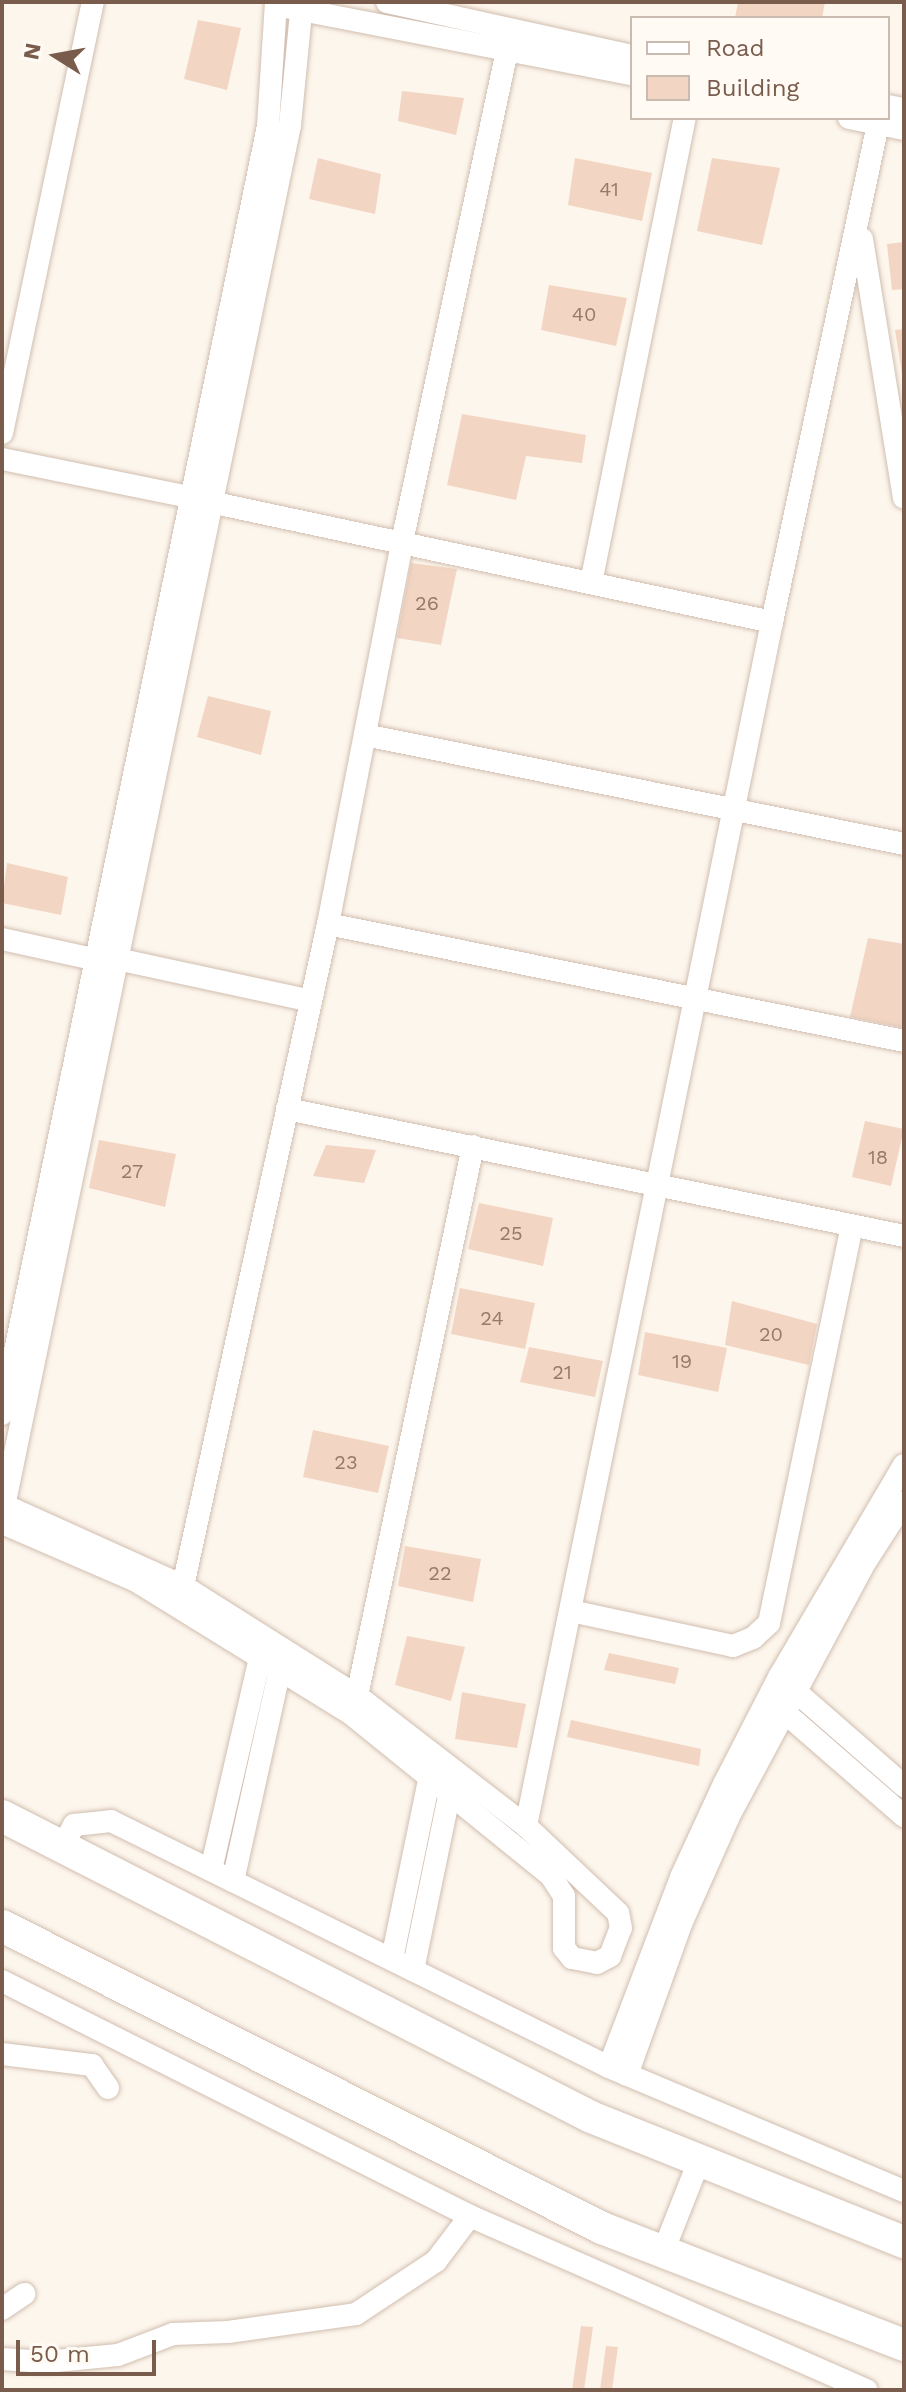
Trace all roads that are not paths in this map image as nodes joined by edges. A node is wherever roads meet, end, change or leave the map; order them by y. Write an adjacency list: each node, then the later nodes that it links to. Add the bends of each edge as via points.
1 (93, 2): 12 (street)
2 (387, 2): 5 (street)
3 (272, 3): 4 (street); 15 (street, via 268,126)
4 (301, 6): 6 (street); 15 (street, via 290,125)
5 (457, 9): 7 (street)
6 (507, 51): 8 (street); 16 (street)
7 (630, 55)
8 (630, 74)
9 (685, 120): 17 (street)
10 (882, 120): 11 (street)
11 (860, 225): 14 (street); 18 (street)
12 (2, 433)
13 (2, 459): 15 (street)
14 (904, 498)
15 (199, 500): 16 (street); 24 (street); 25 (street)
16 (402, 542): 17 (street); 19 (street)
17 (591, 583): 18 (street)
18 (772, 622): 20 (street)
19 (365, 735): 20 (street); 22 (street)
20 (737, 810): 21 (street); 26 (street)
21 (904, 844)
22 (328, 924): 26 (street); 27 (street)
23 (2, 939): 24 (street)
24 (93, 959): 34 (street)
25 (117, 959): 27 (street); 37 (street)
26 (698, 999): 28 (street); 31 (street)
27 (311, 1001): 29 (street)
28 (904, 1041)
29 (287, 1109): 30 (street); 38 (street)
30 (473, 1146): 31 (street); 43 (street)
31 (661, 1184): 32 (street); 39 (street)
32 (852, 1226): 33 (street); 39 (street, via 769,1623 753,1638 733,1646)
33 (904, 1236)
34 (2, 1414)
35 (904, 1465): 42 (street)
36 (904, 1502): 42 (street)
37 (3, 1515): 38 (street); 40 (street)
38 (183, 1586): 40 (street)
39 (571, 1611): 50 (street)
40 (262, 1646): 41 (street); 52 (street)
41 (282, 1659): 43 (street); 45 (street); 53 (street)
42 (787, 1684): 44 (street); 47 (street)
43 (357, 1696): 45 (street)
44 (776, 1705): 49 (street); 59 (street, via 681,1877)
45 (432, 1764): 46 (street); 55 (street)
46 (452, 1780): 50 (street); 50 (street, via 560,1886 564,1948 572,1958 597,1963 610,1956 621,1928 618,1913); 56 (street)
47 (904, 1786)
48 (2, 1816): 51 (main road)
49 (904, 1816)
50 (526, 1826)
51 (62, 1847): 52 (street, via 74,1825 111,1821); 61 (main road, via 591,2117)
52 (211, 1870): 53 (street)
53 (233, 1881): 55 (street)
54 (2, 1926): 65 (main road, via 602,2228)
55 (392, 1959): 56 (street)
56 (413, 1970): 59 (street)
57 (2, 1981): 63 (street)
58 (2, 2054): 60 (street, via 92,2065)
59 (618, 2071): 62 (street)
60 (108, 2088)
61 (699, 2161): 64 (main road); 65 (street)
62 (904, 2191)
63 (470, 2216): 69 (street, via 436,2261 356,2314 173,2334 118,2355 46,2362); 70 (street)
64 (904, 2242)
65 (663, 2252): 68 (main road)
66 (24, 2294): 67 (street)
67 (2, 2309)
68 (904, 2345)
69 (2, 2359)
70 (867, 2390)

